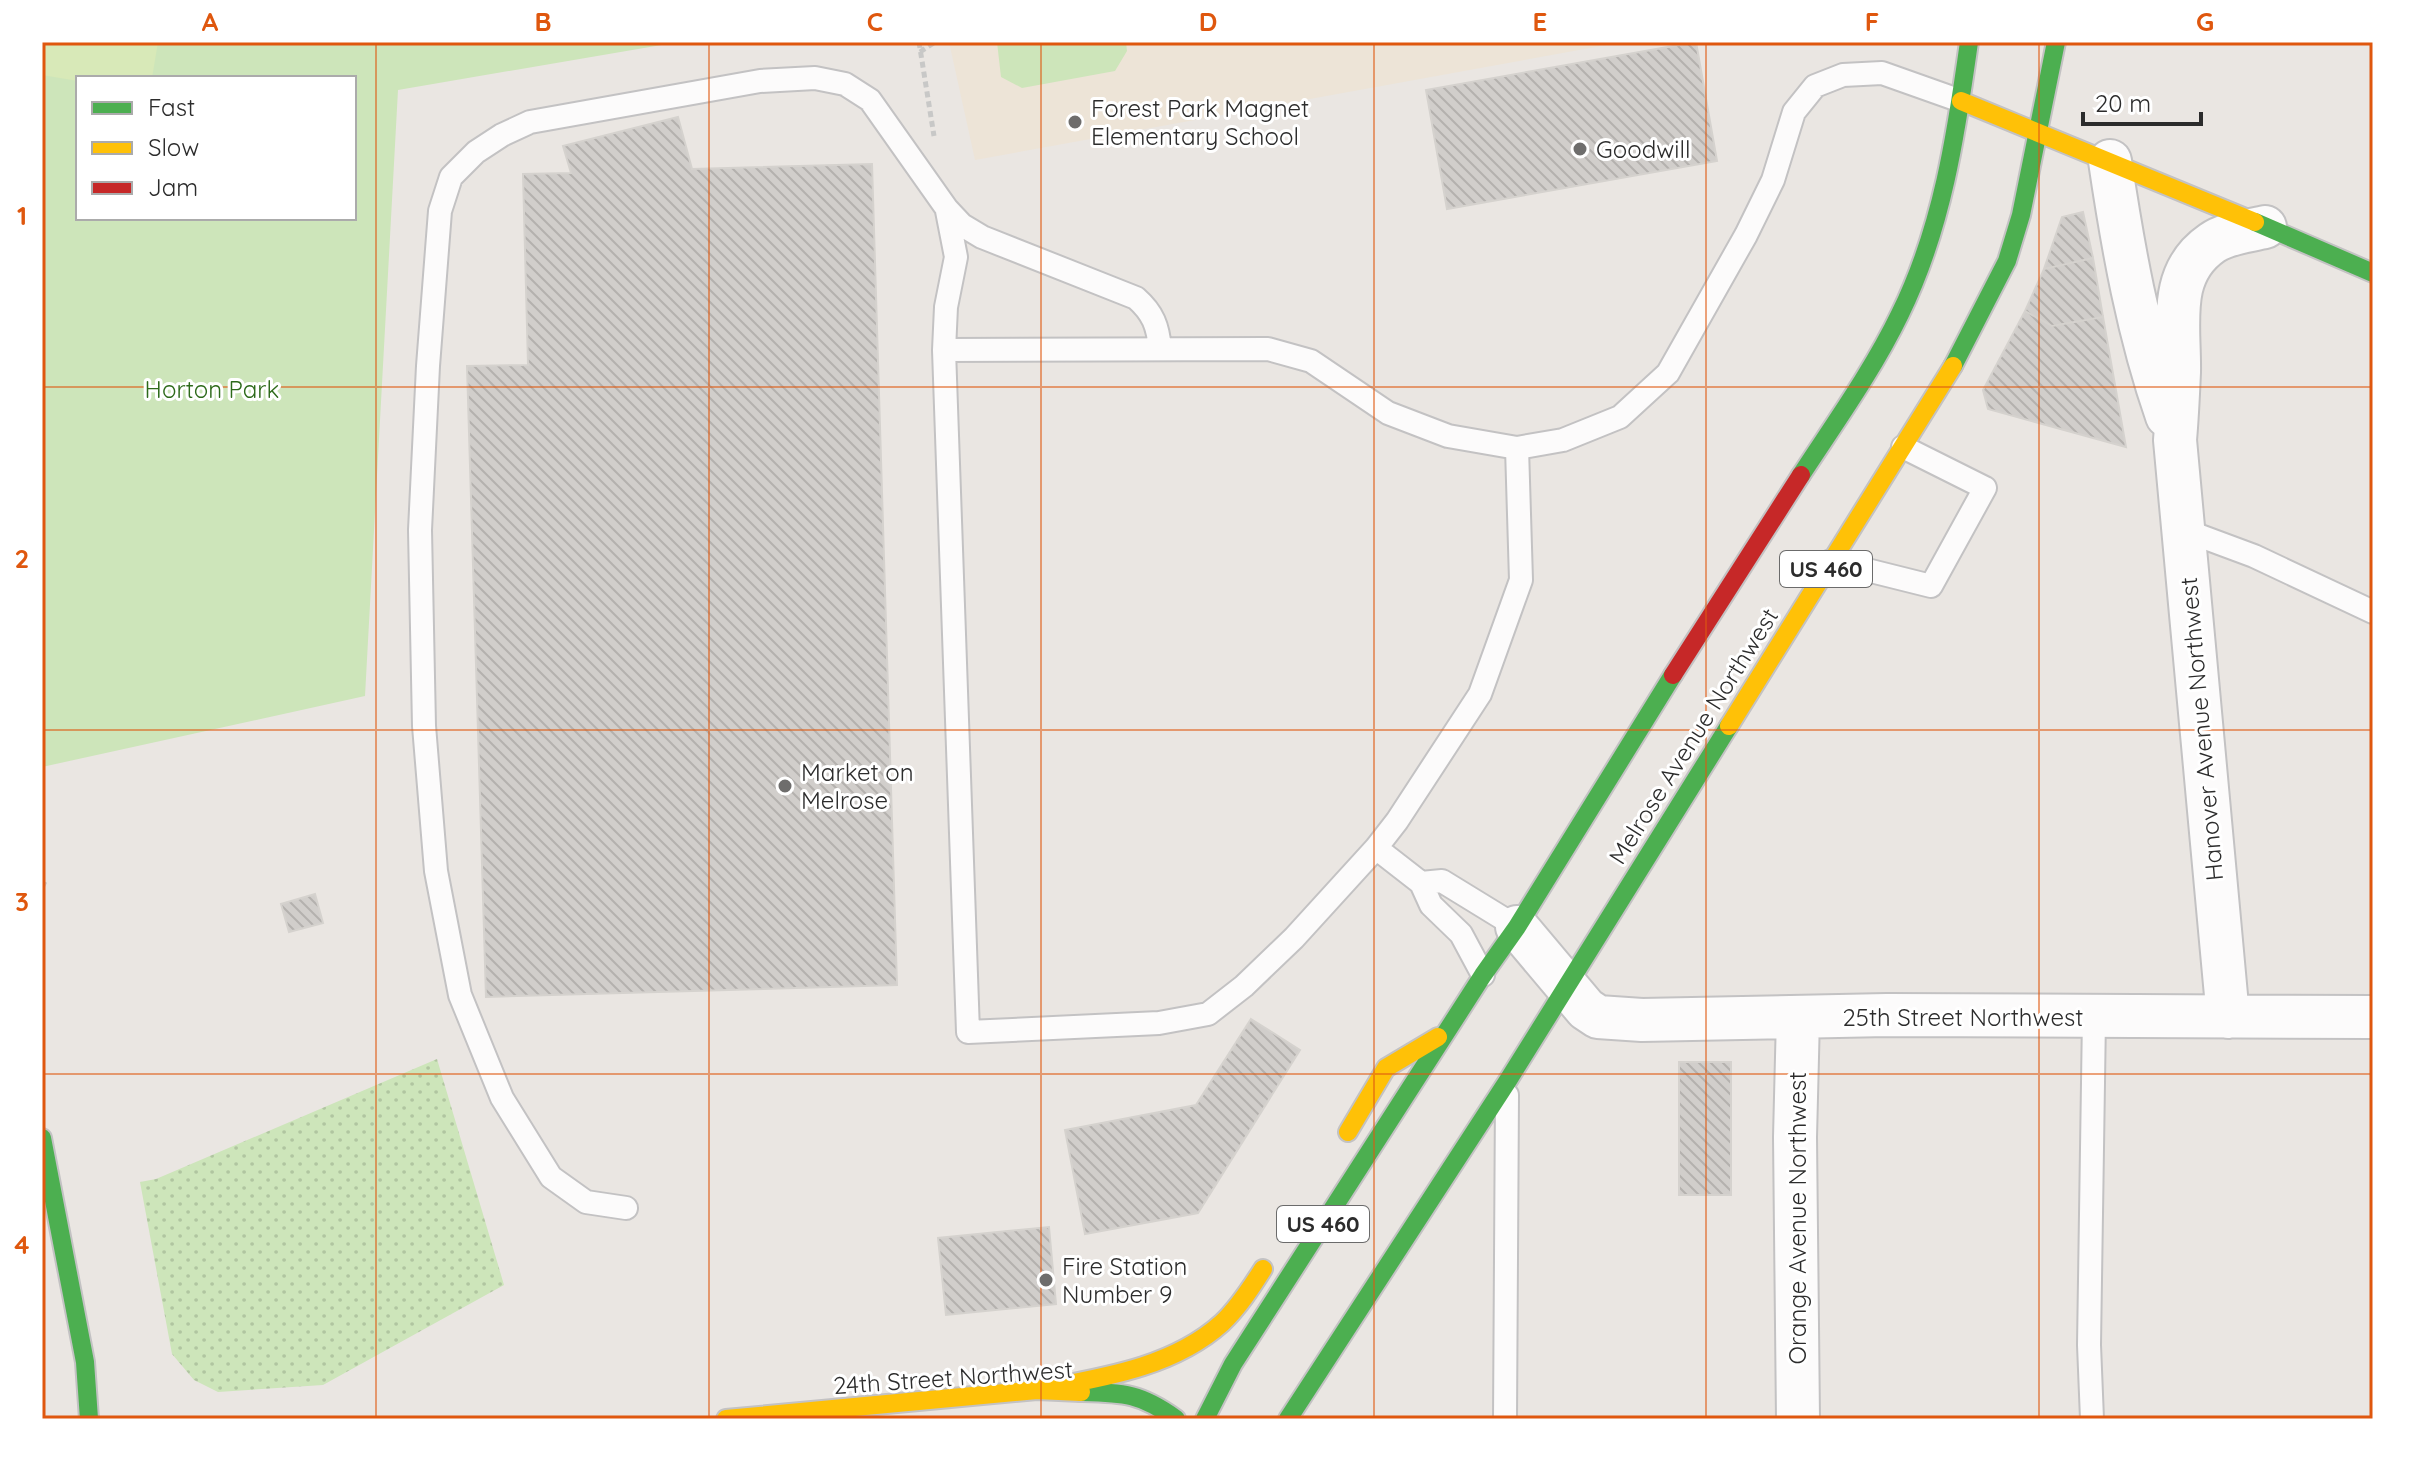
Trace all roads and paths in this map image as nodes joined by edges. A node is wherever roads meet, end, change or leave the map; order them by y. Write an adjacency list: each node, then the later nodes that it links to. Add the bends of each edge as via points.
1 (919, 42): 5 (path)
2 (935, 42): 5 (path)
3 (1969, 42): 6 (main road, Melrose Avenue Northwest / US 460)
4 (2056, 42): 7 (main road, Melrose Avenue Northwest / US 460)
5 (920, 52): 8 (path)
6 (1961, 101): 7 (main road); 17 (lane, via 1882,73 1843,75 1815,86 1794,112 1773,180 1668,373 1620,417 1563,440); 23 (main road, Melrose Avenue Northwest / US 460, via 1946,181 1900,314)
7 (2039, 132): 9 (main road); 16 (main road, Melrose Avenue Northwest / US 460, via 2007,261 1952,368)
8 (938, 146)
9 (2110, 161): 11 (main road); 15 (street, Hanover Avenue Northwest, via 2147,358)
10 (947, 209): 13 (lane, via 982,237 1136,298 1151,311); 14 (lane, via 956,257); 34 (lane, via 870,100 845,84 815,78 760,81 530,122 476,152 451,177 440,211 420,530 424,726 436,871 460,995 502,1098 551,1177 586,1202)
11 (2265, 227): 12 (main road); 15 (street, Hanover Avenue Northwest, via 2215,240 2184,273 2176,332)
12 (2373, 273)
13 (1160, 349): 14 (lane); 17 (lane, via 1268,349 1311,361 1388,413 1448,436)
14 (944, 350): 21 (lane, via 968,1032 1159,1023 1208,1014 1294,938)
15 (2175, 440): 18 (street, Hanover Avenue Northwest)
16 (1903, 447): 19 (main road, Melrose Avenue Northwest / US 460); 19 (lane, via 1985,488 1931,586)
17 (1517, 448): 21 (lane, via 1521,580 1480,694)
18 (2184, 530): 20 (lane, via 2254,556); 28 (street, Hanover Avenue Northwest)
19 (1831, 561): 25 (main road, Melrose Avenue Northwest / US 460)
20 (2373, 612)
21 (1376, 848): 22 (lane)
22 (1421, 883): 23 (lane, via 1442,881); 24 (lane, via 1431,905 1461,934)
23 (1517, 927): 24 (main road, Melrose Avenue Northwest / US 460); 25 (street, 25th Street Northwest)
24 (1483, 975): 30 (main road, Melrose Avenue Northwest / US 460)
25 (1566, 985): 26 (street, 25th Street Northwest, via 1598,1017); 31 (main road, Melrose Avenue Northwest / US 460)
26 (1798, 1017): 27 (street, 25th Street Northwest); 47 (street, Orange Avenue Northwest)
27 (2094, 1017): 28 (street, 25th Street Northwest); 48 (lane)
28 (2228, 1017): 29 (street, 25th Street Northwest)
29 (2373, 1017)
30 (1447, 1032): 33 (main road, via 1386,1068); 44 (main road, Melrose Avenue Northwest / US 460, via 1233,1364)
31 (1507, 1082): 37 (main road, Melrose Avenue Northwest / US 460); 46 (lane)
32 (42, 1138): 35 (main road)
33 (1341, 1145)
34 (626, 1208)
35 (52, 1238): 41 (main road, via 85,1362)
36 (1277, 1247): 38 (main road, via 1214,1330 1130,1372)
37 (1326, 1360): 39 (main road); 45 (main road, Melrose Avenue Northwest / US 460)
38 (1037, 1390): 40 (main road, 24th Street Northwest); 43 (main road, 24th Street Northwest, via 1123,1393 1151,1401)
39 (1271, 1410)
40 (851, 1413): 42 (main road, 24th Street Northwest)
41 (89, 1419)
42 (726, 1419)
43 (1176, 1419)
44 (1205, 1419)
45 (1288, 1419)
46 (1505, 1419)
47 (1798, 1419)
48 (2092, 1419)

